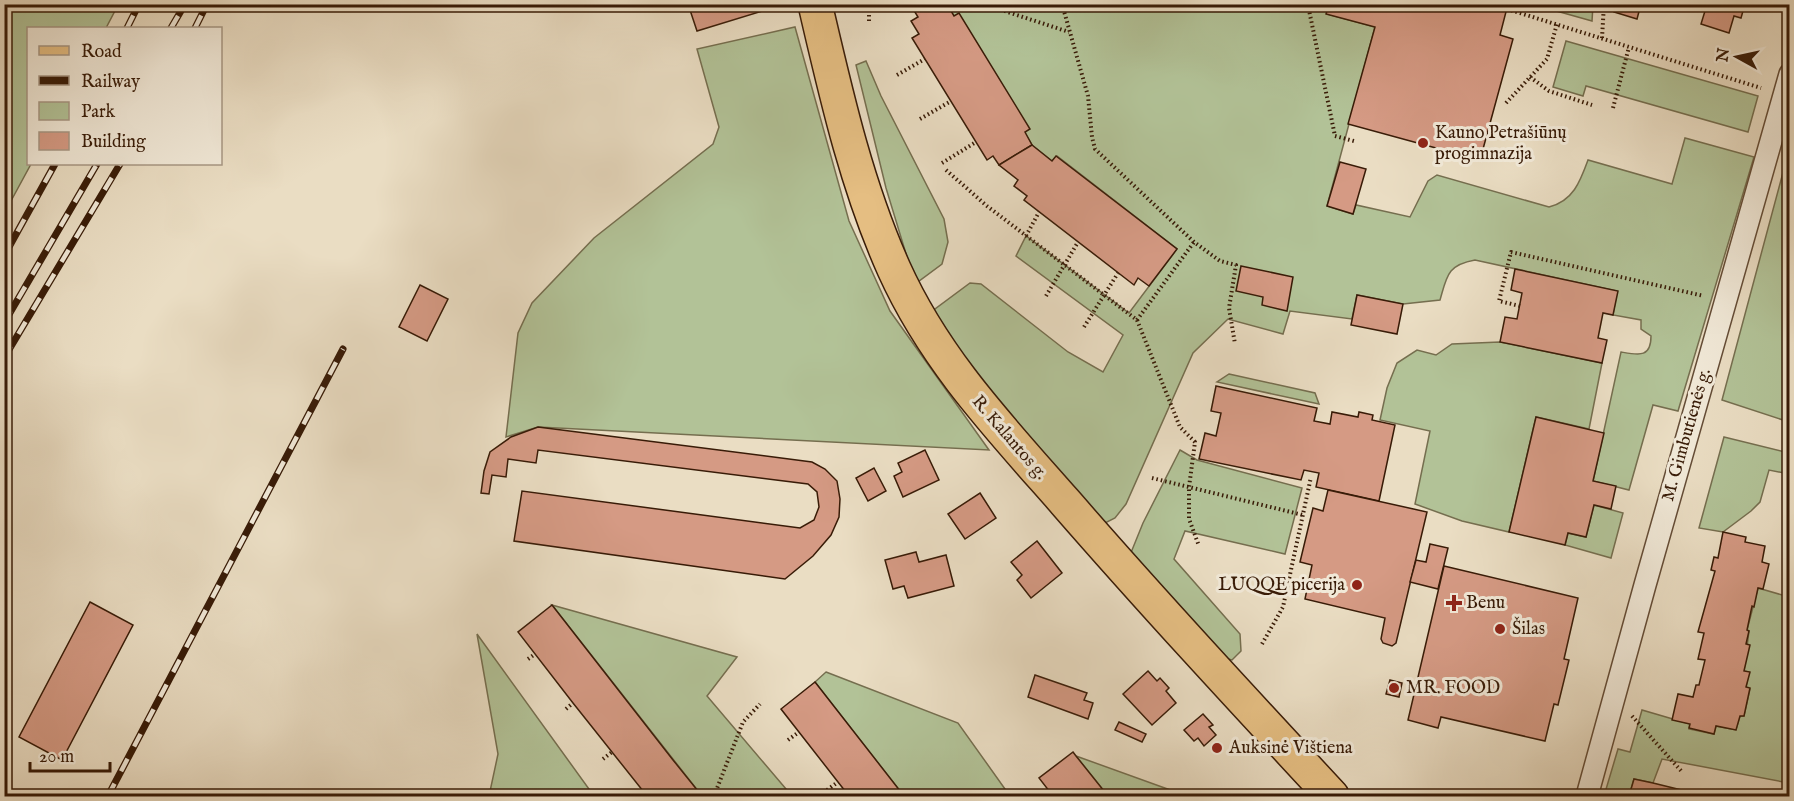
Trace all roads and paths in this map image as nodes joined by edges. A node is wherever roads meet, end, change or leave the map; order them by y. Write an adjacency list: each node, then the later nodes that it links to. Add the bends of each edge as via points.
1 (815, 4): 60 (main road, R. Kalantos g., via 840,111 868,205 894,269 936,345 970,393 1096,538)
2 (869, 4): 8 (path)
3 (983, 4): 10 (path)
4 (1062, 4): 10 (path)
5 (1311, 4): 23 (path, via 1309,10 1335,136)
6 (1604, 4): 11 (path)
7 (1507, 9): 9 (path)
8 (869, 21)
9 (1557, 24): 11 (path); 16 (path, via 1547,58)
10 (1070, 32): 30 (path, via 1088,96 1095,149)
11 (1602, 38): 12 (path)
12 (1629, 47): 17 (path); 21 (path)
13 (925, 59): 15 (path)
14 (1790, 74): 17 (street, M. Gimbutienės g.)
15 (897, 75)
16 (1530, 77): 19 (path); 20 (path, via 1549,91)
17 (1784, 95): 35 (street, M. Gimbutienės g.)
18 (951, 101): 22 (path)
19 (1506, 103)
20 (1592, 105)
21 (1613, 108)
22 (920, 119)
23 (1354, 141)
24 (976, 142): 25 (path)
25 (942, 163)
26 (946, 170): 28 (path)
27 (1039, 212): 28 (path)
28 (1026, 236): 31 (path)
29 (1078, 242): 31 (path)
30 (1194, 242): 37 (path); 39 (path, via 1220,261 1236,265 1229,308)
31 (1065, 265): 33 (path); 34 (path)
32 (1118, 273): 33 (path)
33 (1104, 294): 37 (path); 38 (path)
34 (1046, 296)
35 (1726, 300): 36 (path, via 1511,252 1499,301); 48 (street, M. Gimbutienės g.)
36 (1520, 306)
37 (1137, 320): 42 (path, via 1180,427 1195,442)
38 (1084, 327)
39 (1235, 344)
40 (1311, 477): 43 (path)
41 (1152, 478): 42 (path)
42 (1189, 487): 43 (path); 44 (path, via 1189,519)
43 (1303, 515): 45 (path, via 1283,608)
44 (1199, 546)
45 (1262, 644)
46 (535, 654): 47 (path)
47 (528, 659)
48 (1614, 695): 56 (path); 61 (street, M. Gimbutienės g.)
49 (573, 703): 51 (path)
50 (760, 704): 59 (path, via 743,722)
51 (566, 709)
52 (799, 732): 53 (path)
53 (788, 740)
54 (612, 752): 55 (path)
55 (603, 759)
56 (1683, 773)
57 (838, 782): 58 (path)
58 (827, 790)
59 (714, 796)
60 (1332, 796)
61 (1587, 796)

